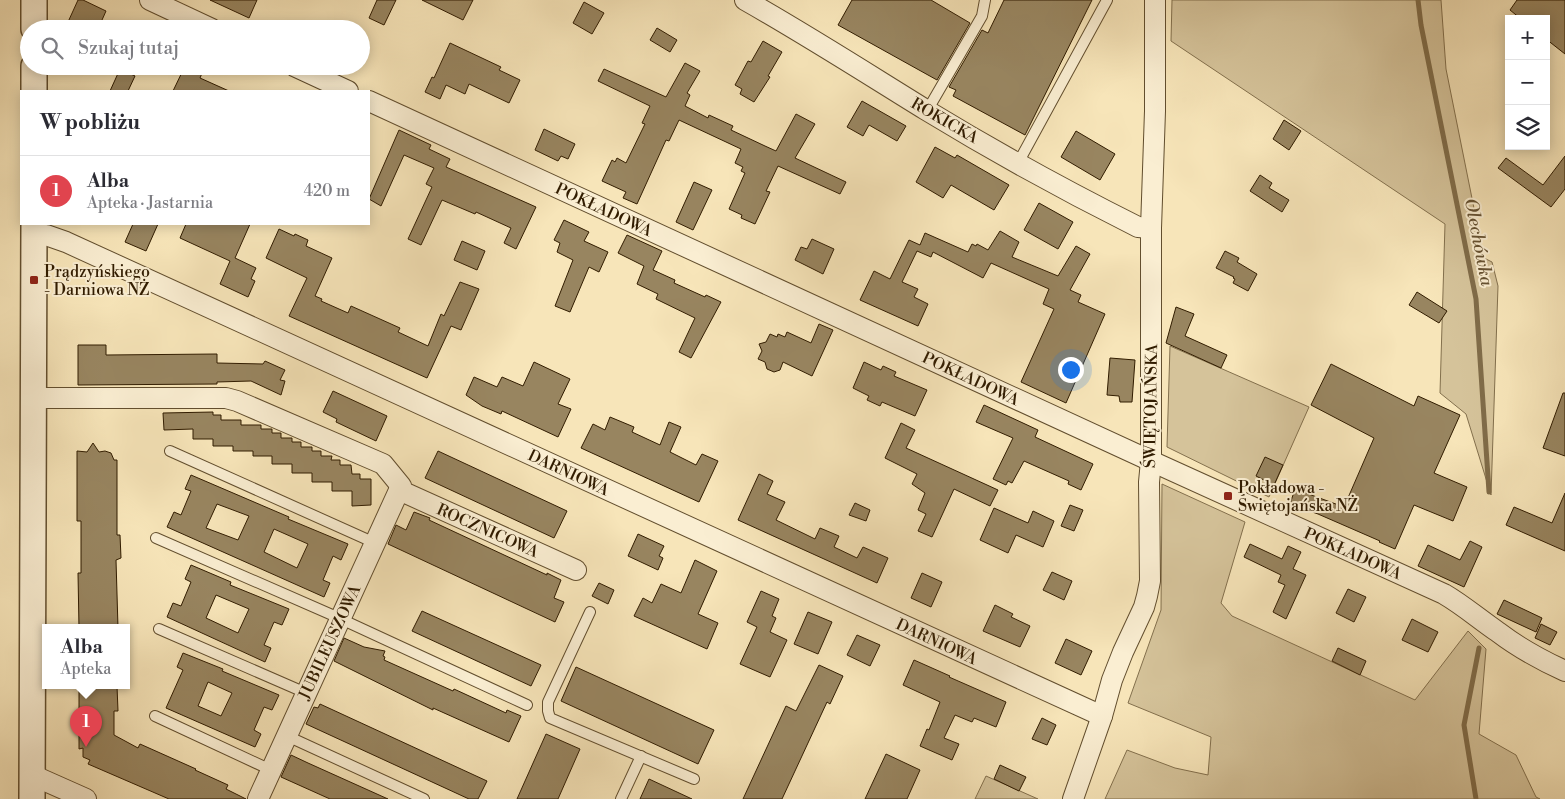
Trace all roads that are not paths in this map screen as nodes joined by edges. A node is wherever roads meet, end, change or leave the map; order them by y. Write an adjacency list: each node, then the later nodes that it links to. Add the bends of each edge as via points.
1 (34, 0): 7 (street)
2 (150, 0): 8 (street)
3 (745, 0): 14 (street, ROKICKA)
4 (985, 0): 14 (lane, via 982,16)
5 (1107, 0): 15 (lane)
6 (1155, 0): 16 (street, ŚWIĘTOJAŃSKA)
7 (34, 20)
8 (193, 20)
9 (34, 75): 11 (street)
10 (313, 75): 12 (street)
11 (34, 90)
12 (346, 90)
13 (370, 101): 20 (street, POKŁADOWA)
14 (928, 111): 15 (street, ROKICKA)
15 (1018, 163): 16 (street, ROKICKA, via 1126,221)
16 (1151, 228): 20 (street, ŚWIĘTOJAŃSKA)
17 (34, 230): 18 (street); 32 (street, DARNIOWA)
18 (35, 398): 21 (street, via 237,400 383,464); 37 (street)
19 (170, 451): 23 (lane)
20 (1151, 461): 28 (street, POKŁADOWA, via 1444,594 1523,650); 32 (street, ŚWIĘTOJAŃSKA, via 1150,581 1144,607 1112,680)
21 (400, 488): 23 (street, JUBILEUSZOWA); 24 (street, ROCZNICOWA)
22 (156, 538): 26 (lane)
23 (375, 543): 26 (street, JUBILEUSZOWA)
24 (576, 570)
25 (590, 612): 34 (lane, via 548,702 550,718)
26 (340, 619): 29 (street, JUBILEUSZOWA); 30 (lane)
27 (159, 629): 29 (lane)
28 (1565, 671)
29 (306, 693): 33 (street, JUBILEUSZOWA)
30 (527, 705)
31 (155, 716): 35 (lane)
32 (1102, 716): 42 (street, ŚWIĘTOJAŃSKA)
33 (287, 736): 35 (street, JUBILEUSZOWA); 40 (lane)
34 (641, 756): 36 (lane); 41 (lane)
35 (271, 770): 39 (street, JUBILEUSZOWA)
36 (694, 779)
37 (32, 787): 38 (street)
38 (86, 799)
39 (258, 799)
40 (424, 799)
41 (622, 799)
42 (1073, 799)

